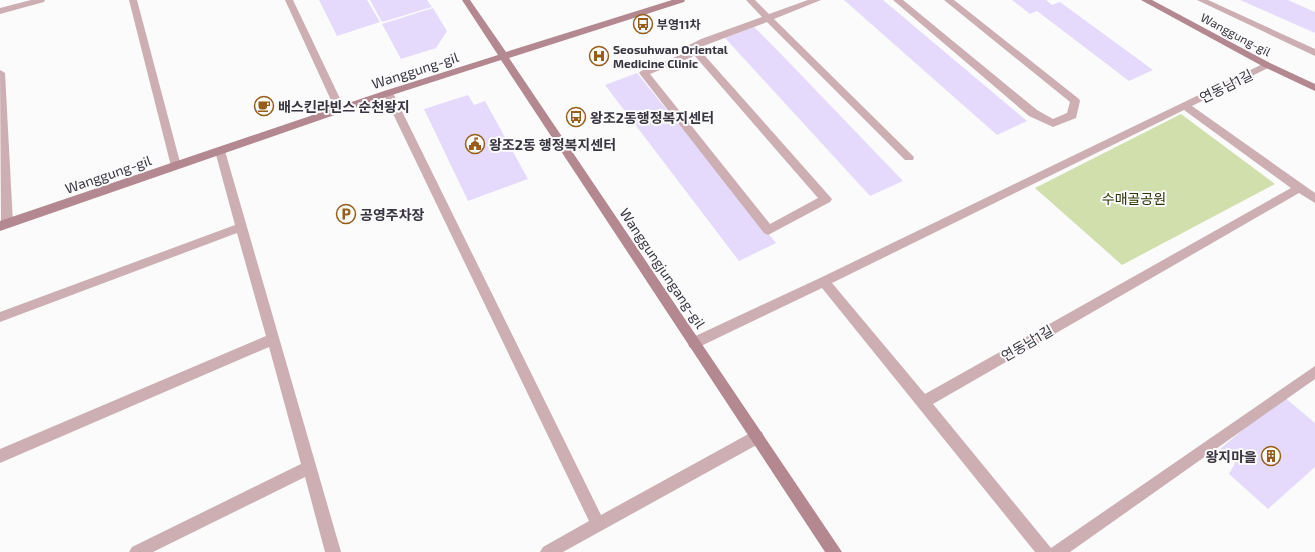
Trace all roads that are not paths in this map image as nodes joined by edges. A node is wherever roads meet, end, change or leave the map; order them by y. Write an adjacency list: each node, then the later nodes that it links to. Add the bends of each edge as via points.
1 (41, 0): 12 (street)
2 (133, 0): 25 (street)
3 (289, 0): 22 (street)
4 (466, 0): 16 (street, Wanggungjungang-gil)
5 (681, 0): 16 (street, Wanggung-gil)
6 (750, 0): 13 (street)
7 (817, 0): 13 (street)
8 (897, 0): 9 (street, via 1033,113 1053,123 1072,115 1075,100)
9 (948, 0)
10 (1145, 0): 17 (street, Wanggung-gil)
11 (1201, 0): 15 (street)
12 (0, 11)
13 (768, 18): 14 (street); 24 (street)
14 (692, 47): 14 (street, via 689,55 644,72 768,230 826,199)
15 (1315, 53)
16 (504, 56): 20 (street, Wanggung-gil); 33 (street, Wanggungjungang-gil)
17 (1267, 66): 19 (street, Wanggung-gil); 21 (street, 연동남1길)
18 (0, 73): 28 (street)
19 (1315, 88)
20 (388, 93): 22 (street, Wanggung-gil); 39 (street)
21 (1185, 106): 26 (street, 연동남1길); 30 (street, 연동남1길)
22 (340, 109): 23 (street, Wanggung-gil)
23 (220, 151): 25 (street, Wanggung-gil); 29 (street)
24 (909, 157)
25 (176, 166): 28 (street, Wanggung-gil)
26 (1299, 188): 27 (street, 연동남1길); 35 (street, 연동남1길)
27 (1315, 199)
28 (3, 225)
29 (242, 227): 31 (street); 32 (street)
30 (824, 282): 33 (street, 연동남1길); 35 (street)
31 (0, 317)
32 (273, 339): 37 (street); 38 (street)
33 (694, 343): 36 (street, Wanggungjungang-gil)
34 (1315, 372): 45 (street)
35 (923, 402): 44 (street)
36 (757, 437): 39 (street); 43 (street, Wanggungjungang-gil)
37 (0, 456)
38 (309, 468): 40 (street); 41 (street)
39 (598, 524): 42 (street)
40 (137, 552)
41 (333, 552)
42 (548, 552)
43 (834, 552)
44 (1045, 552)
45 (1057, 552)

